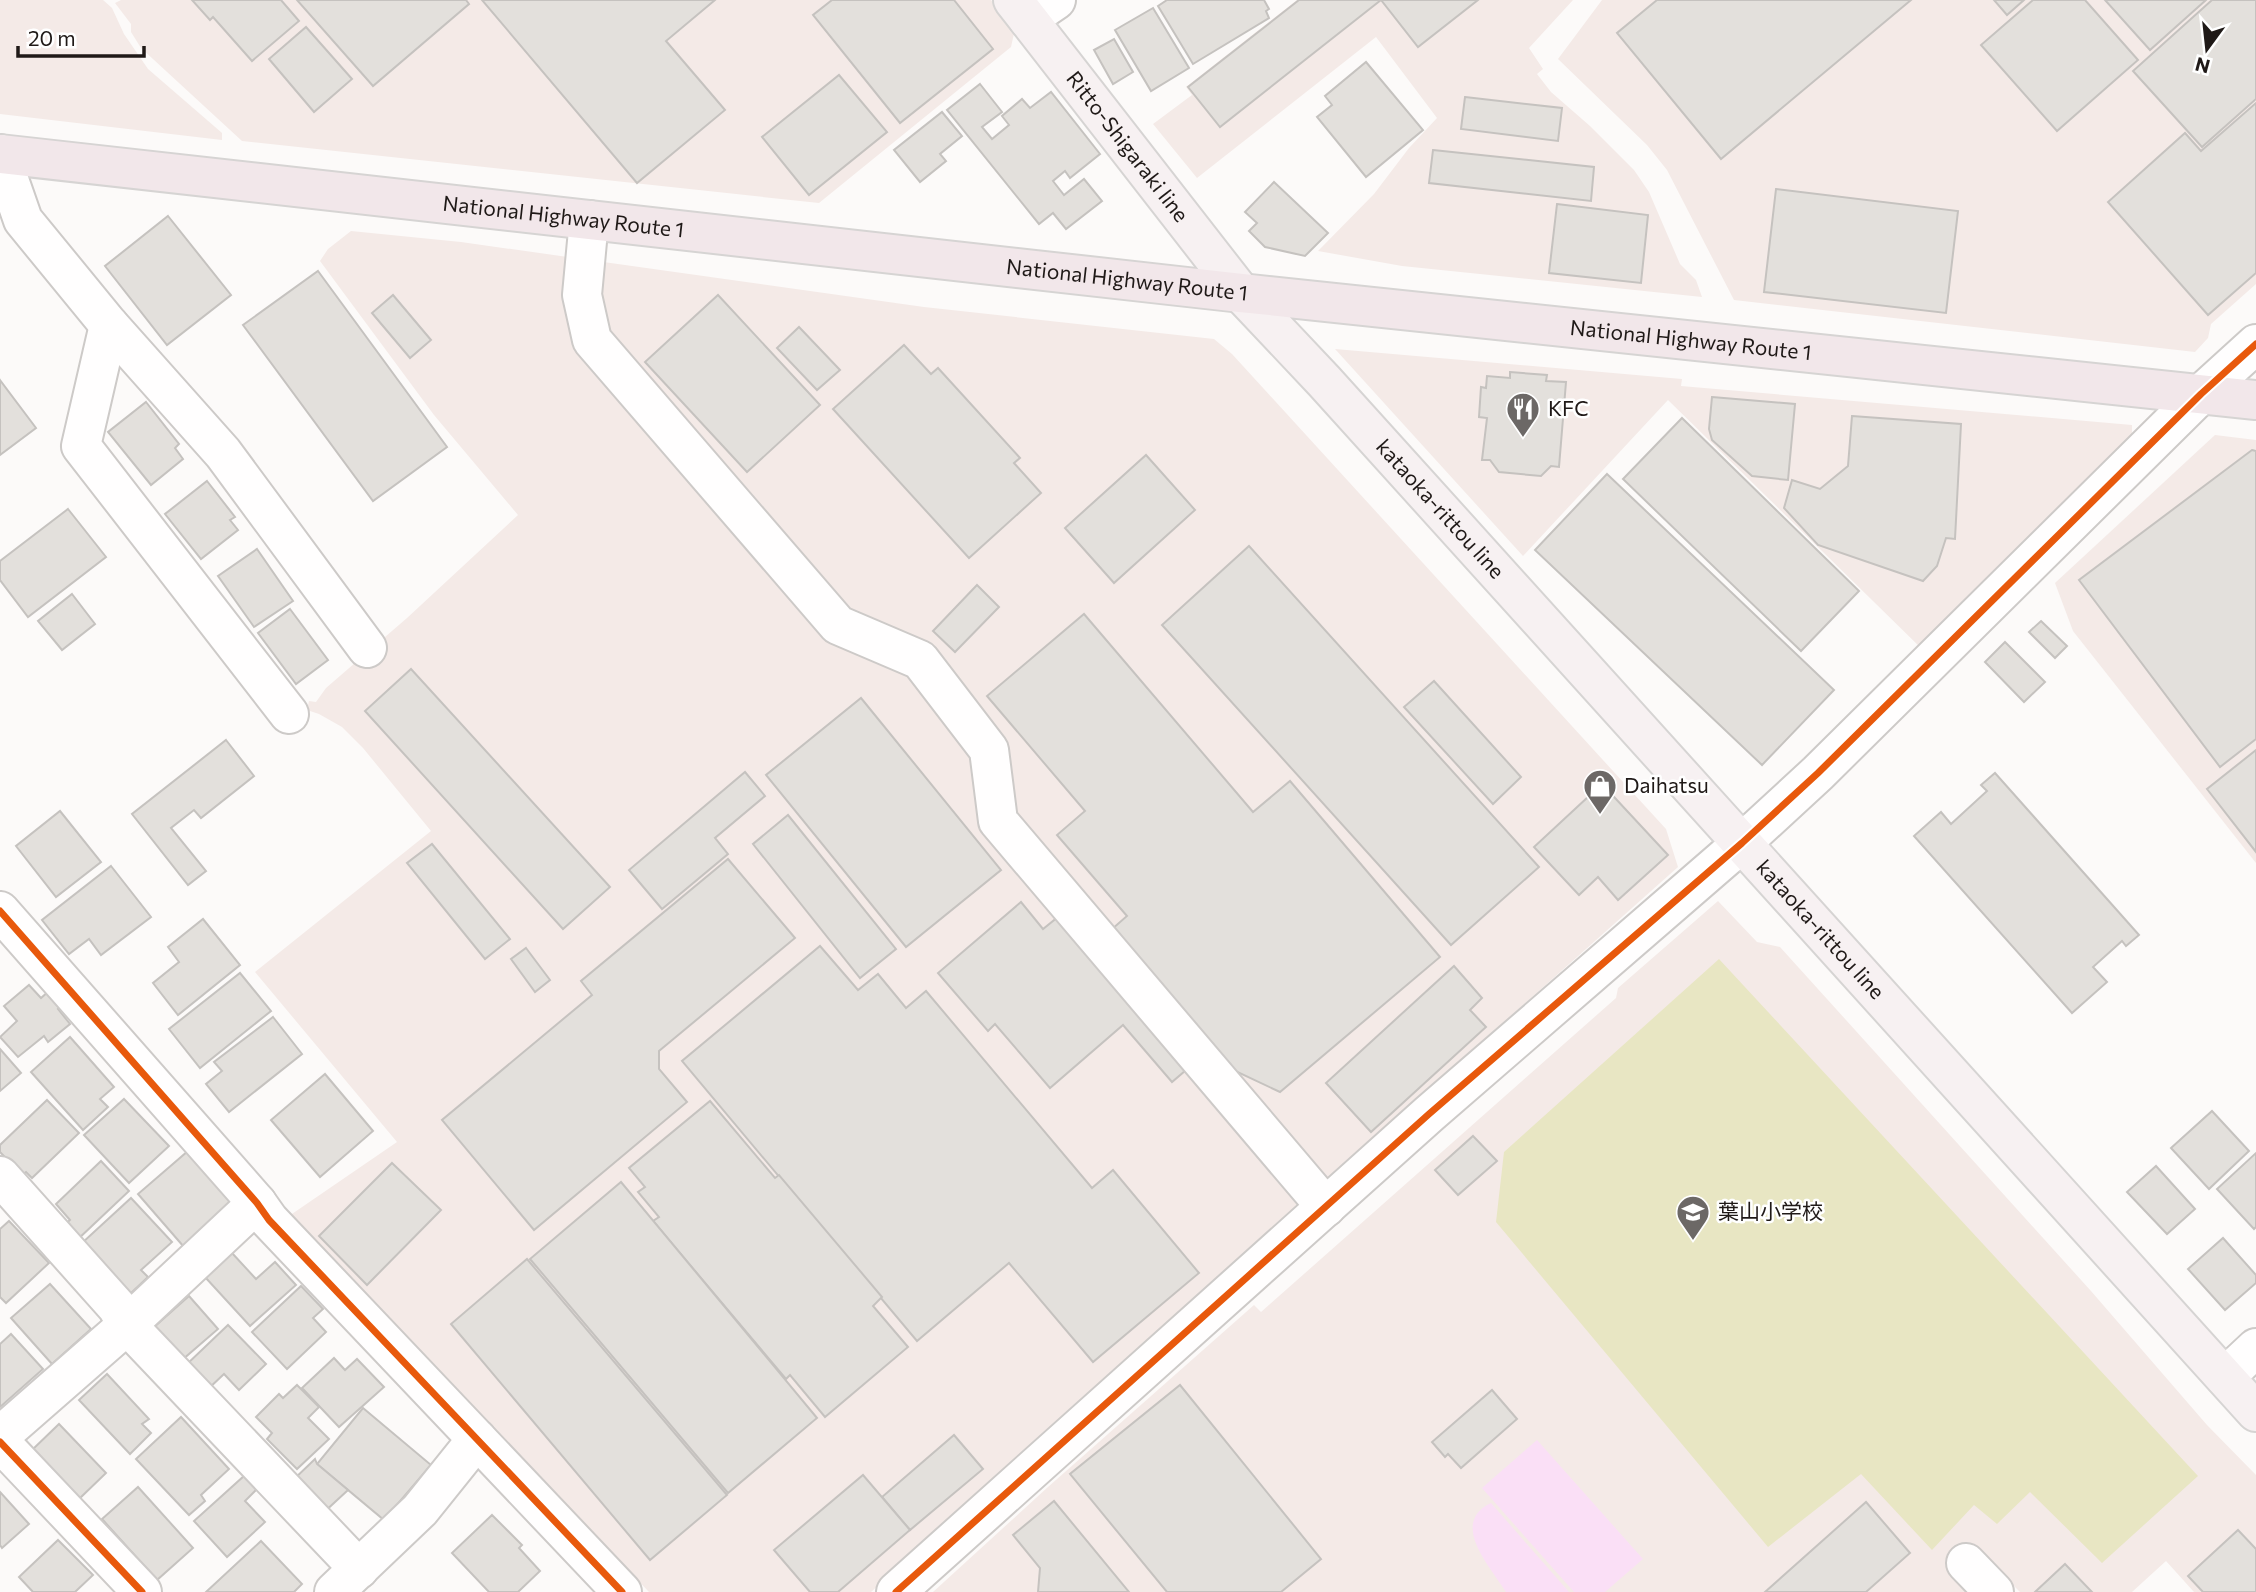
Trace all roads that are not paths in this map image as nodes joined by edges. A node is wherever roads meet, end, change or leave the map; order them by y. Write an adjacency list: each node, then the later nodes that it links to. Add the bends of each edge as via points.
1 (1032, 6): 4 (main road, Ritto-Shigaraki line)
2 (0, 154): 3 (highway, National Highway Route 1); 5 (street, via 23,220)
3 (589, 220): 4 (highway, National Highway Route 1); 15 (street, via 582,295 592,340 838,625 920,660 989,750 998,821)
4 (1241, 293): 7 (highway, National Highway Route 1); 11 (main road, kataoka-rittou line)
5 (109, 325): 9 (street, via 223,453); 10 (street, via 81,446)
6 (2256, 344): 7 (street)
7 (2201, 394): 8 (highway, National Highway Route 1); 11 (street)
8 (2256, 400)
9 (367, 648)
10 (289, 714)
11 (1742, 843): 15 (street); 18 (main road, kataoka-rittou line)
12 (0, 911): 14 (street)
13 (0, 1176): 16 (street, via 117,1307)
14 (257, 1203): 16 (street); 21 (street)
15 (1326, 1207): 27 (street)
16 (127, 1325): 20 (street); 24 (street)
17 (2256, 1348): 18 (street)
18 (2225, 1377): 19 (main road, kataoka-rittou line)
19 (2256, 1412)
20 (0, 1436)
21 (477, 1439): 24 (street, via 420,1510); 26 (street)
22 (0, 1442): 25 (street)
23 (1966, 1563): 28 (street)
24 (346, 1581)
25 (142, 1592)
26 (622, 1592)
27 (896, 1592)
28 (1994, 1592)

